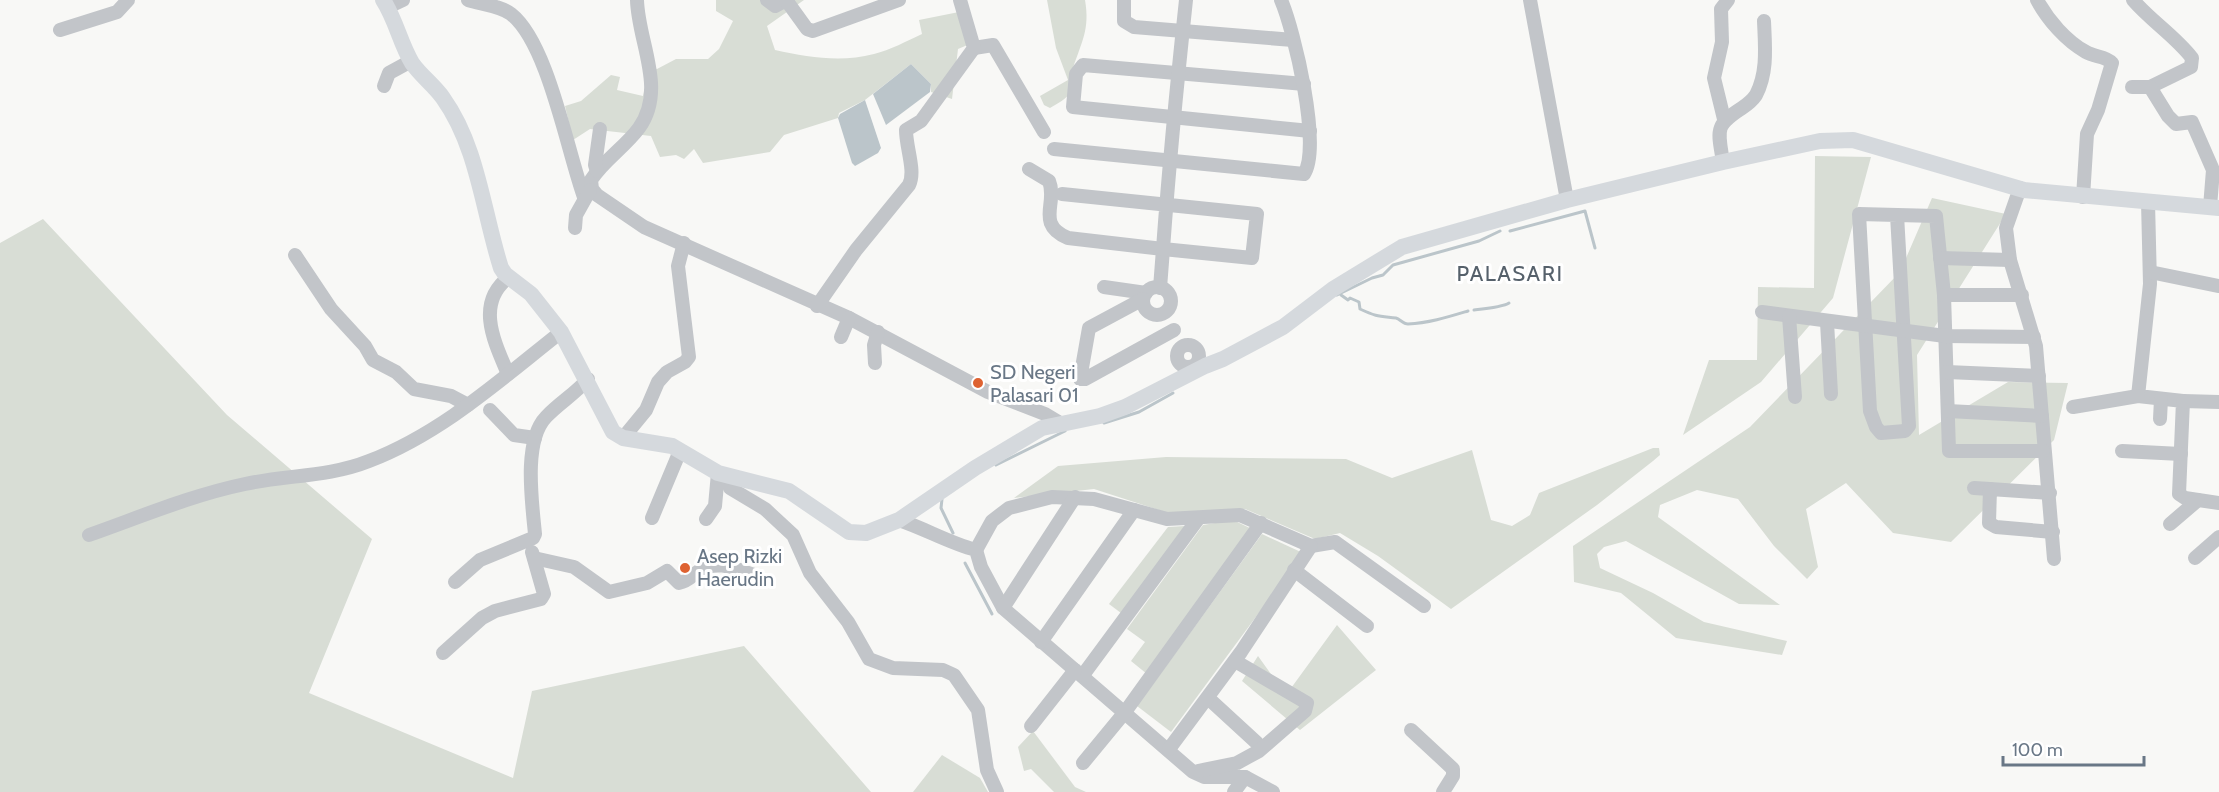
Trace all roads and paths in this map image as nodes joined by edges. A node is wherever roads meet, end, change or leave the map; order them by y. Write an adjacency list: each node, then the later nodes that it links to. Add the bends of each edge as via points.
1 (128, 0): 17 (street, via 117,12)
2 (468, 0): 38 (street, via 509,12 527,28)
3 (638, 0): 36 (street, via 651,72 649,100 639,128)
4 (766, 0): 5 (street, via 775,6)
5 (786, 0): 6 (street, via 807,29 813,31)
6 (898, 0)
7 (960, 0): 20 (street)
8 (1124, 0): 18 (street, via 1123,17 1127,25)
9 (1186, 0): 18 (street)
10 (1281, 0): 19 (street)
11 (1530, 0): 41 (street)
12 (1728, 0): 28 (street, via 1721,9 1722,42 1714,78)
13 (2037, 0): 40 (street, via 2072,43 2112,63 2098,110 2086,134)
14 (2133, 0): 26 (street, via 2192,58 2191,67)
15 (392, 2): 21 (main road)
16 (1764, 21): 28 (street, via 1766,54 1757,93)
17 (60, 30)
18 (1183, 31): 19 (street); 22 (street)
19 (1293, 40): 23 (street)
20 (974, 48): 31 (street, via 993,45); 60 (street, via 921,121 906,130 913,177 909,185)
21 (411, 62): 24 (street, via 389,73); 53 (main road, via 442,97 456,121 483,194 501,268)
22 (1179, 74): 23 (street); 27 (street); 27 (street, via 1083,65 1076,74 1073,97 1073,107)
23 (1304, 84): 30 (street)
24 (384, 86)
25 (2132, 87): 26 (street)
26 (2150, 87): 44 (street, via 2176,124 2192,122 2213,170)
27 (1175, 117): 30 (street); 33 (street)
28 (1724, 119): 34 (street, via 1718,131)
29 (600, 129): 36 (street)
30 (1310, 131): 33 (street, via 1304,174)
31 (1044, 132)
32 (1054, 149): 33 (street)
33 (1169, 162): 43 (street)
34 (1723, 162): 37 (main road, via 1820,141 1853,140); 41 (main road)
35 (1029, 169): 48 (street, via 1049,181 1049,218 1061,235)
36 (597, 171): 38 (street)
37 (2020, 188): 40 (main road); 51 (street, via 2006,228)
38 (588, 193): 46 (street, via 576,215); 47 (street, via 644,227)
39 (1062, 194): 43 (street)
40 (2083, 197): 42 (main road)
41 (1567, 201): 75 (main road, via 1402,247 1312,303 1283,327)
42 (2148, 202): 44 (main road); 52 (street)
43 (1166, 206): 48 (street); 48 (street, via 1257,214 1252,258)
44 (2215, 207)
45 (1897, 215): 50 (street, via 1936,216); 66 (street, via 1859,214); 68 (street)
46 (575, 228)
47 (684, 243): 60 (street); 94 (street, via 678,266 689,357 658,382 646,410)
48 (1162, 249): 56 (street)
49 (295, 255): 86 (street, via 331,309 373,360 396,372 414,389 451,396)
50 (1940, 258): 51 (street); 57 (street)
51 (2010, 260): 58 (street)
52 (2150, 272): 54 (street); 81 (street)
53 (509, 277): 69 (main road, via 531,294); 77 (street, via 494,291 488,306)
54 (2218, 286)
55 (1104, 287): 59 (street)
56 (1160, 288): 59 (street, via 1151,288); 62 (street, via 1168,292 1171,300)
57 (1944, 295): 58 (street); 72 (street)
58 (2022, 295): 73 (street)
59 (1145, 296): 62 (street, via 1148,312); 67 (street, via 1089,328 1080,380)
60 (817, 306): 64 (street)
61 (1762, 312): 63 (street)
62 (1164, 313): 67 (street)
63 (1789, 316): 65 (street); 82 (street)
64 (849, 318): 70 (street); 71 (street)
65 (1827, 322): 66 (street); 80 (street)
66 (1864, 327): 68 (street); 68 (street, via 1870,411 1881,433 1905,431 1909,426)
67 (1174, 330): 75 (street, via 1183,345 1191,344 1199,351)
68 (1903, 331): 72 (street)
69 (561, 332): 77 (street); 79 (main road)
70 (878, 332): 74 (street); 92 (street, via 988,392)
71 (841, 336)
72 (1945, 336): 73 (street); 76 (street)
73 (2034, 337): 78 (street)
74 (875, 363)
75 (1194, 369): 92 (main road, via 1125,407)
76 (1947, 372): 78 (street); 89 (street)
77 (508, 374): 86 (street)
78 (2038, 376): 90 (street)
79 (588, 380): 93 (street, via 545,418); 94 (main road, via 607,422)
80 (1831, 394)
81 (2138, 396): 83 (street); 87 (street)
82 (1796, 397)
83 (2161, 399): 84 (street); 91 (street)
84 (2184, 400): 85 (street); 98 (street)
85 (2219, 402)
86 (468, 405): 114 (street, via 441,425 366,463 232,487)
87 (2073, 407)
88 (490, 410): 93 (street, via 514,435)
89 (1948, 411): 90 (street); 96 (street, via 1949,451)
90 (2042, 416): 96 (street)
91 (2160, 419)
92 (1060, 423): 110 (main road, via 1028,436)
93 (535, 438): 116 (street, via 531,486 535,534)
94 (623, 438): 95 (main road, via 655,441)
95 (681, 451): 99 (main road); 107 (street)
96 (2043, 451): 102 (street)
97 (2122, 451): 98 (street)
98 (2181, 454): 104 (street, via 2179,494)
99 (721, 474): 108 (street, via 715,506); 110 (main road, via 789,491 849,532 866,533); 141 (street, via 730,488 765,509 794,535 810,573 848,622 869,659 893,668 943,670 954,675 978,710 987,770)
100 (1974, 488): 101 (street)
101 (1990, 489): 102 (street); 113 (street, via 1989,523)
102 (2050, 492): 113 (street)
103 (1076, 497): 106 (street); 118 (street, via 1033,500 1009,507 992,521); 126 (street)
104 (2198, 500): 105 (street); 112 (street)
105 (2219, 503)
106 (1134, 510): 109 (street, via 1167,519); 128 (street)
107 (652, 518)
108 (706, 519)
109 (1198, 519): 111 (street, via 1240,515); 131 (street)
110 (899, 520): 118 (street)
111 (1261, 523): 117 (street); 133 (street)
112 (2170, 524)
113 (2052, 532): 121 (street)
114 (89, 535)
115 (2219, 537): 120 (street)
116 (528, 542): 119 (street); 124 (street, via 480,560)
117 (1311, 546): 122 (street); 125 (street, via 1335,542)
118 (976, 550): 126 (street)
119 (534, 558): 123 (street, via 574,567 609,592 647,583 667,571 679,583 688,582 700,570 726,565); 129 (street, via 544,594 541,599 482,618)
120 (2195, 558)
121 (2054, 559)
122 (1294, 570): 127 (street); 130 (street)
123 (754, 575)
124 (455, 582)
125 (1424, 606)
126 (1003, 608): 128 (street)
127 (1367, 626)
128 (1041, 642): 131 (street)
129 (443, 653)
130 (1235, 661): 132 (street); 139 (street, via 1307,703 1305,711 1259,751 1237,762)
131 (1079, 673): 133 (street); 134 (street)
132 (1208, 698): 136 (street); 137 (street)
133 (1125, 712): 137 (street); 138 (street)
134 (1031, 726)
135 (1411, 730): 144 (street, via 1453,770)
136 (1257, 743)
137 (1168, 749): 139 (street)
138 (1083, 763)
139 (1193, 772): 140 (street, via 1204,777)
140 (1245, 777): 142 (street); 143 (street)
141 (997, 792)
142 (1234, 792)
143 (1273, 792)
144 (1443, 792)

